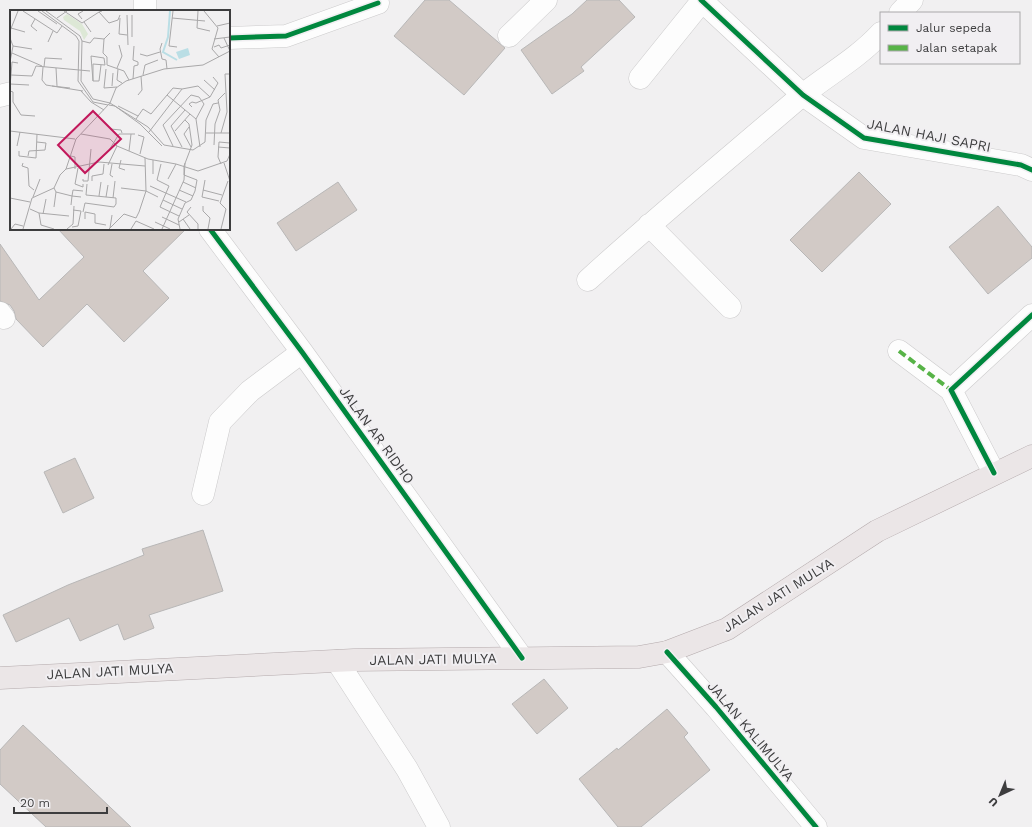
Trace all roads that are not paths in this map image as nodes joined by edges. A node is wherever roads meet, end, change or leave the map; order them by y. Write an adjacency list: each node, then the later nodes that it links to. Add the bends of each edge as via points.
1 (546, 0): 7 (street)
2 (701, 0): 9 (street); 11 (street, JALAN HAJI SAPRI)
3 (912, 0): 5 (street)
4 (378, 3): 8 (street, via 286,36)
5 (901, 12)
6 (880, 34): 11 (street, via 868,47)
7 (509, 36)
8 (230, 38)
9 (640, 78)
10 (10, 93): 12 (street)
11 (803, 95): 13 (street, JALAN HAJI SAPRI, via 864,138 1021,165); 14 (street)
12 (0, 96)
13 (1032, 170)
14 (649, 225): 16 (street); 17 (street)
15 (211, 230): 20 (street, JALAN AR RIDHO)
16 (588, 280)
17 (730, 307)
18 (1032, 315): 21 (street)
19 (899, 351): 21 (street)
20 (302, 352): 24 (street, via 250,391 220,422); 26 (street, JALAN AR RIDHO)
21 (952, 390): 23 (street)
22 (1032, 456): 23 (main road, JALAN JATI MULYA)
23 (994, 473): 25 (main road, JALAN JATI MULYA, via 878,531 727,629)
24 (203, 494)
25 (667, 652): 26 (main road, JALAN JATI MULYA, via 639,657); 30 (street, JALAN KALIMULYA)
26 (522, 658): 27 (main road, JALAN JATI MULYA)
27 (337, 662): 28 (main road, JALAN JATI MULYA); 29 (street, via 407,769)
28 (0, 678)
29 (440, 827)
30 (816, 827)

